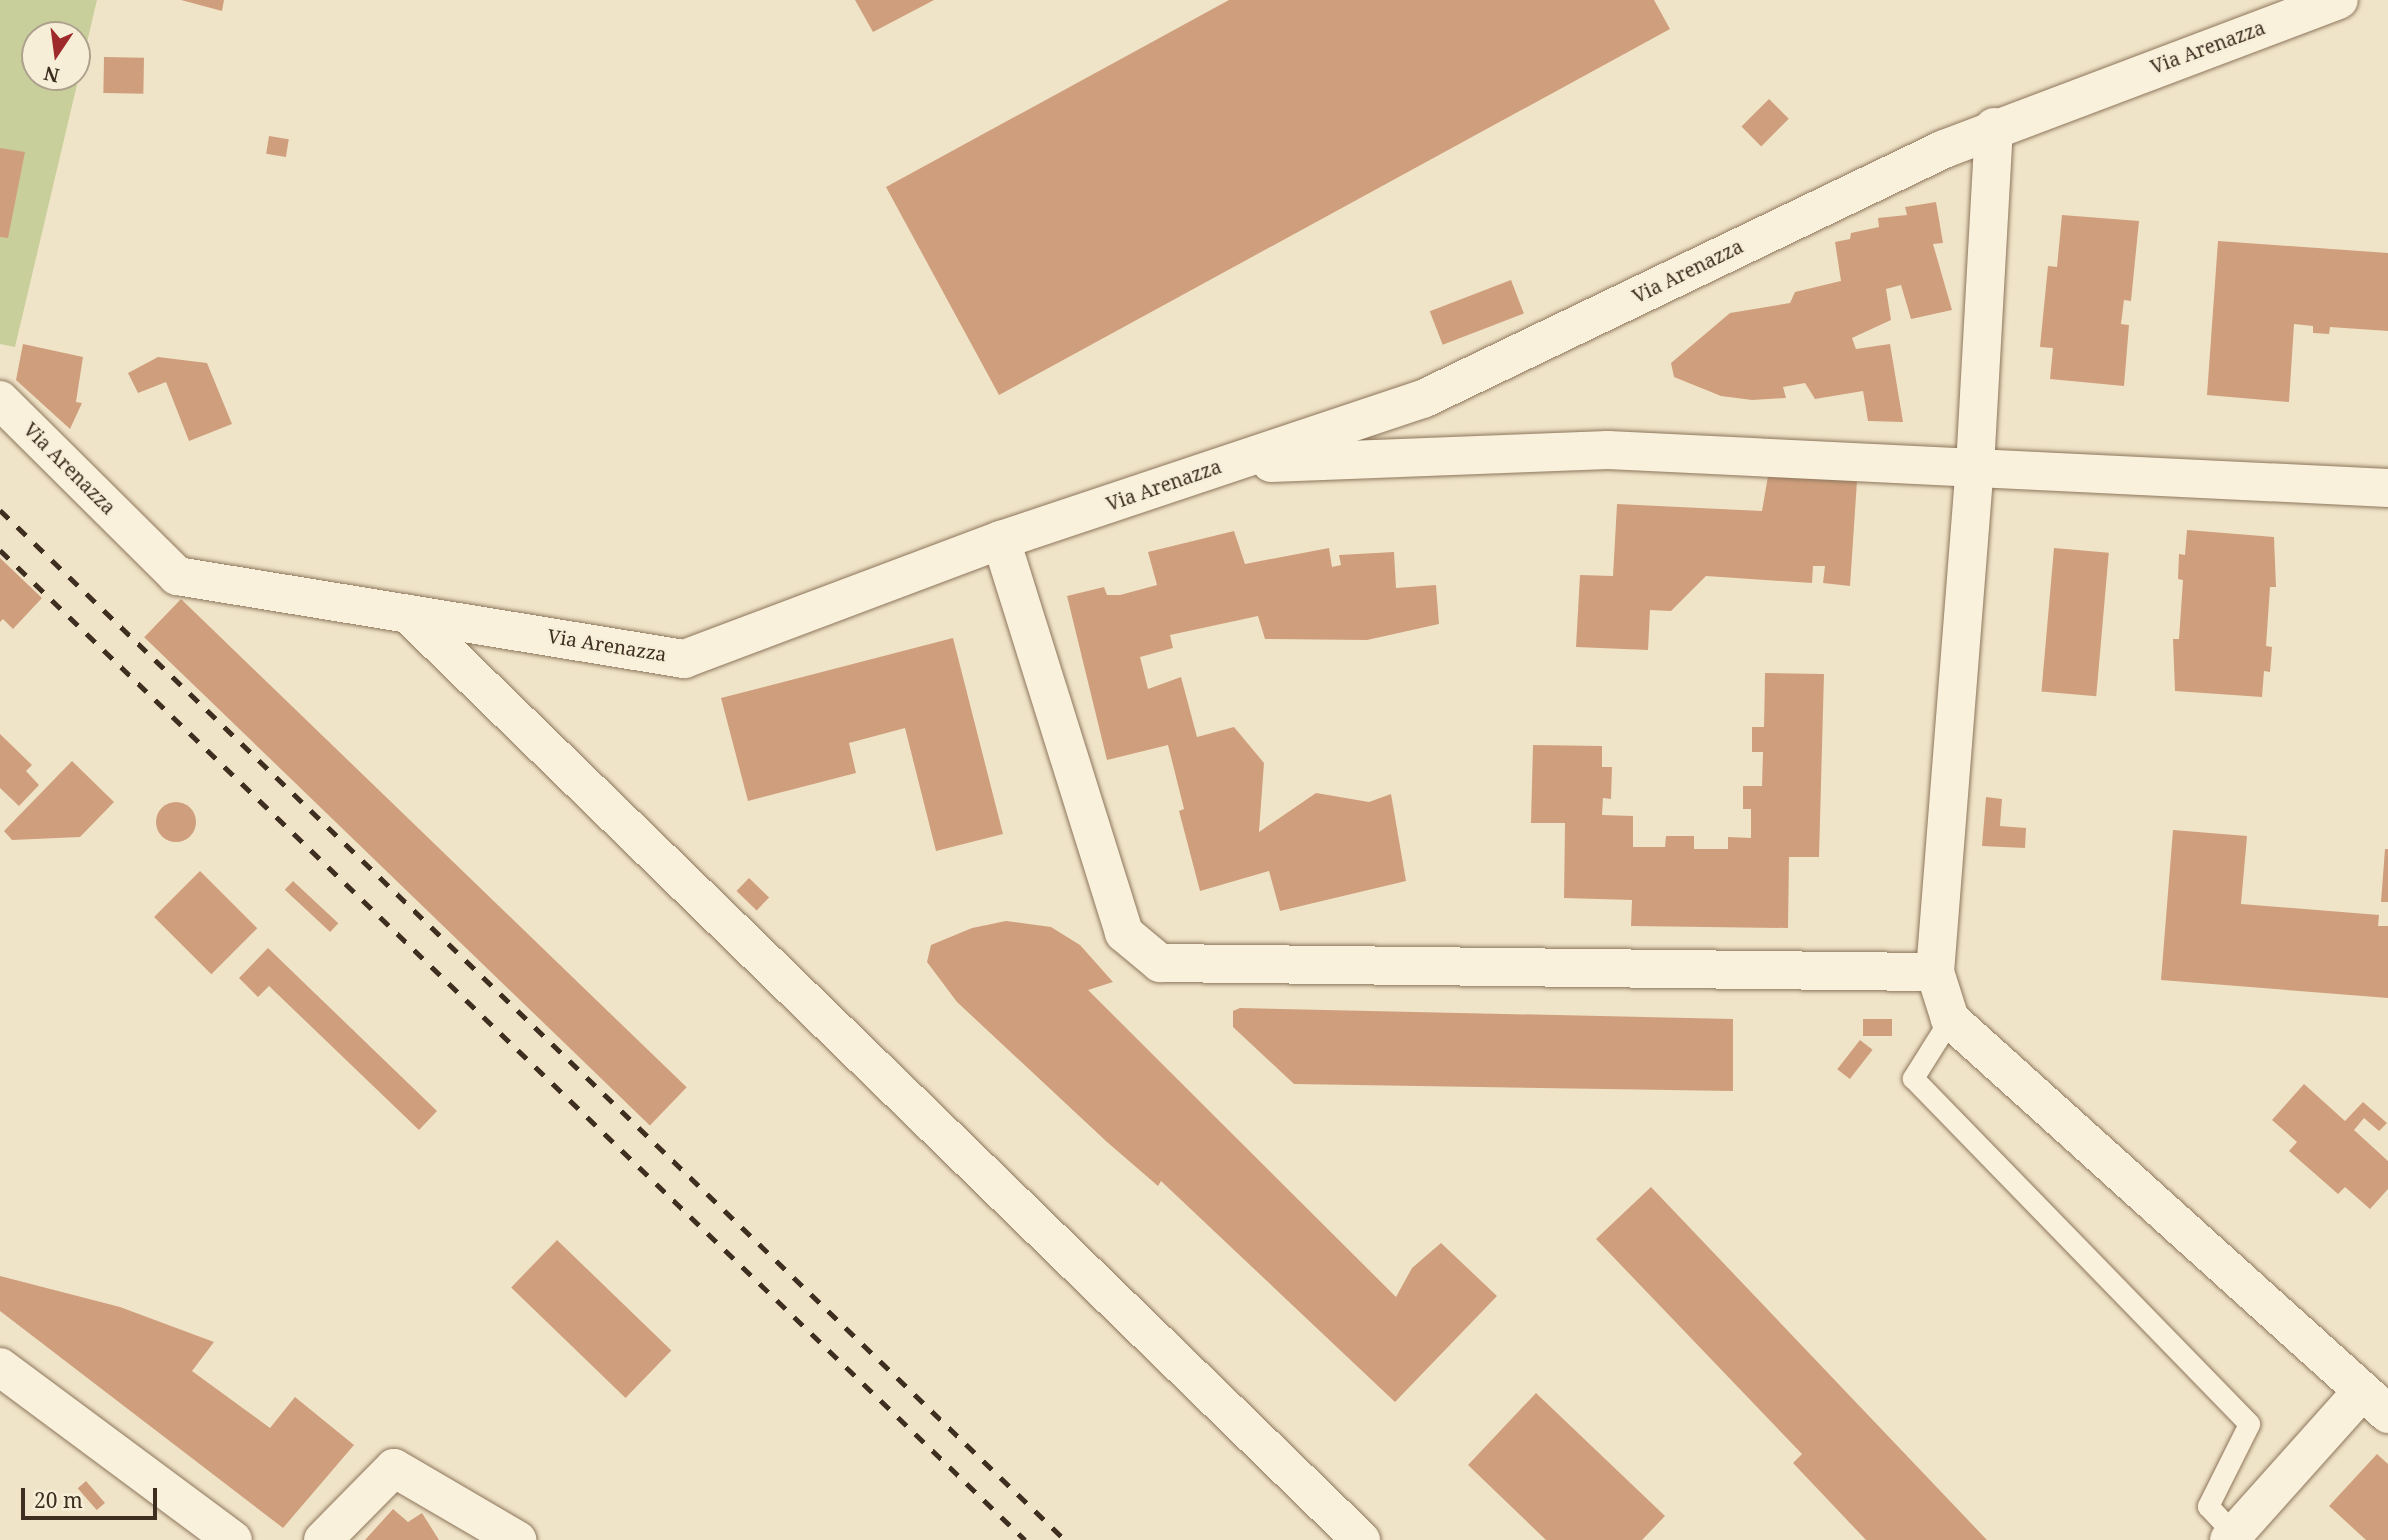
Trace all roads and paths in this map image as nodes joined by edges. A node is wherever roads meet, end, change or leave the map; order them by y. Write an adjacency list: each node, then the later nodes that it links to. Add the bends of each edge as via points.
1 (2339, 0): 2 (street, Via Arenazza)
2 (1994, 127): 4 (street); 5 (street, Via Arenazza, via 1423,399)
3 (0, 400): 8 (street, Via Arenazza, via 177,576)
4 (1975, 464): 5 (street, via 1608,450); 6 (street); 9 (street)
5 (1227, 465): 7 (street, Via Arenazza)
6 (2388, 488)
7 (1001, 541): 8 (street, Via Arenazza, via 684,659); 9 (street, via 1124,933 1160,963)
8 (408, 614): 17 (street)
9 (1935, 972): 10 (street)
10 (1950, 1019): 12 (street); 13 (lane, via 1913,1078 2249,1424 2208,1506)
11 (0, 1367): 14 (street)
12 (2375, 1403): 13 (street)
13 (2232, 1537)
14 (233, 1540)
15 (323, 1540): 16 (street, via 394,1468)
16 (517, 1540)
17 (1361, 1540)

